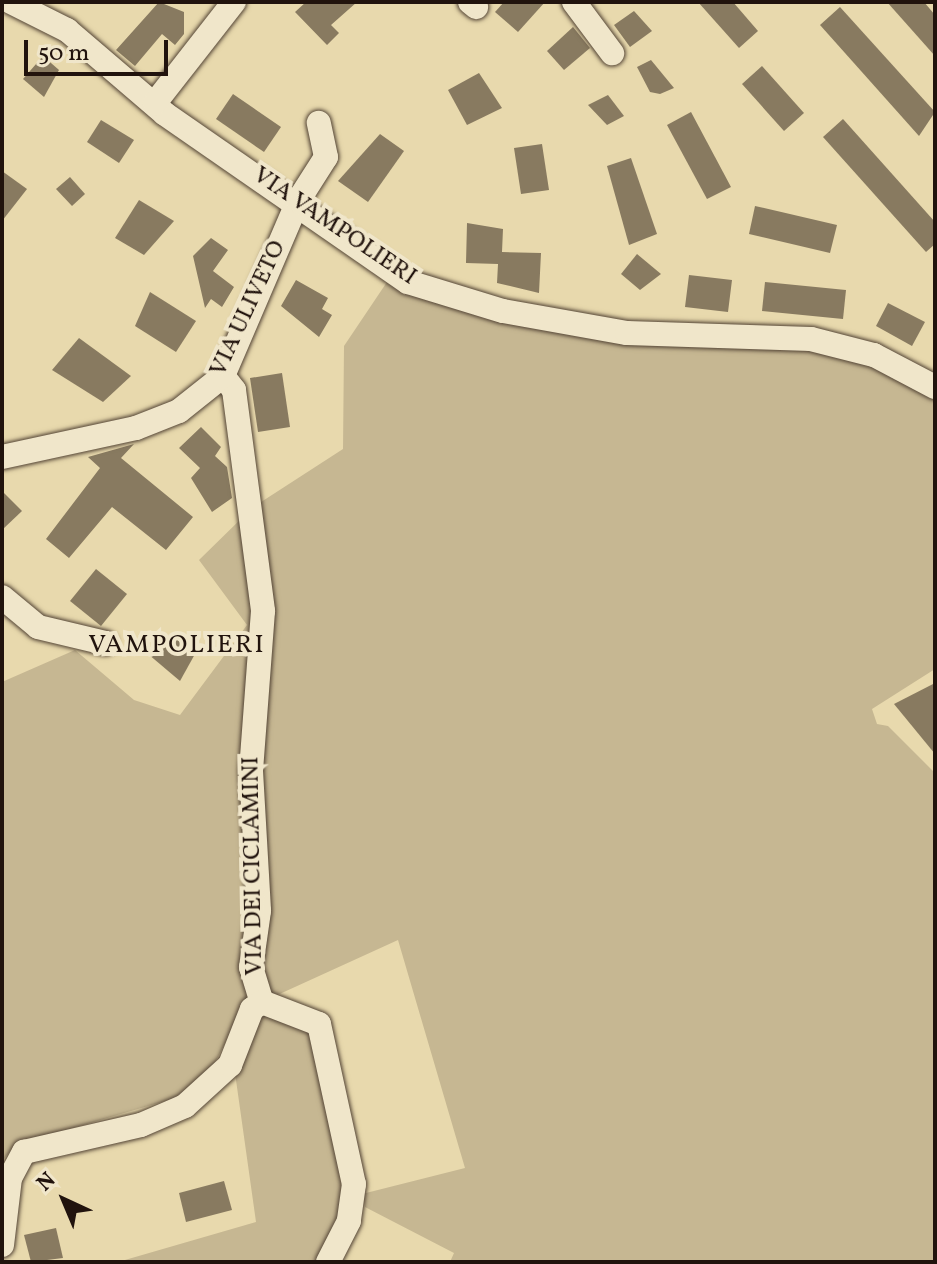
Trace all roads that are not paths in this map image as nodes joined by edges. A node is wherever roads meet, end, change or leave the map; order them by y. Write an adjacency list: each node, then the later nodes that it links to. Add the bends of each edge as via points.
1 (11, 2): 5 (street, VIA VAMPOLIERI, via 67,30)
2 (234, 2): 5 (street)
3 (574, 2): 4 (street)
4 (612, 53)
5 (155, 103): 7 (street, VIA VAMPOLIERI)
6 (319, 123): 7 (street, VIA ULIVETO, via 326,157)
7 (298, 201): 8 (street, VIA ULIVETO); 9 (street, VIA VAMPOLIERI, via 408,282 444,295 627,333 811,339 874,355)
8 (223, 376): 10 (street, VIA ULIVETO, via 179,411 136,428); 13 (street, VIA DEI CICLAMINI, via 234,390 263,611 251,771 259,911 251,967)
9 (935, 387)
10 (2, 457)
11 (2, 597): 12 (street, via 38,627)
12 (105, 643)
13 (262, 1002): 14 (street, via 252,1009 230,1065 185,1106 141,1125 24,1152 10,1178); 15 (street, VIA DEI CICLAMINI, via 319,1024 354,1184 349,1221)
14 (2, 1245)
15 (328, 1262)

